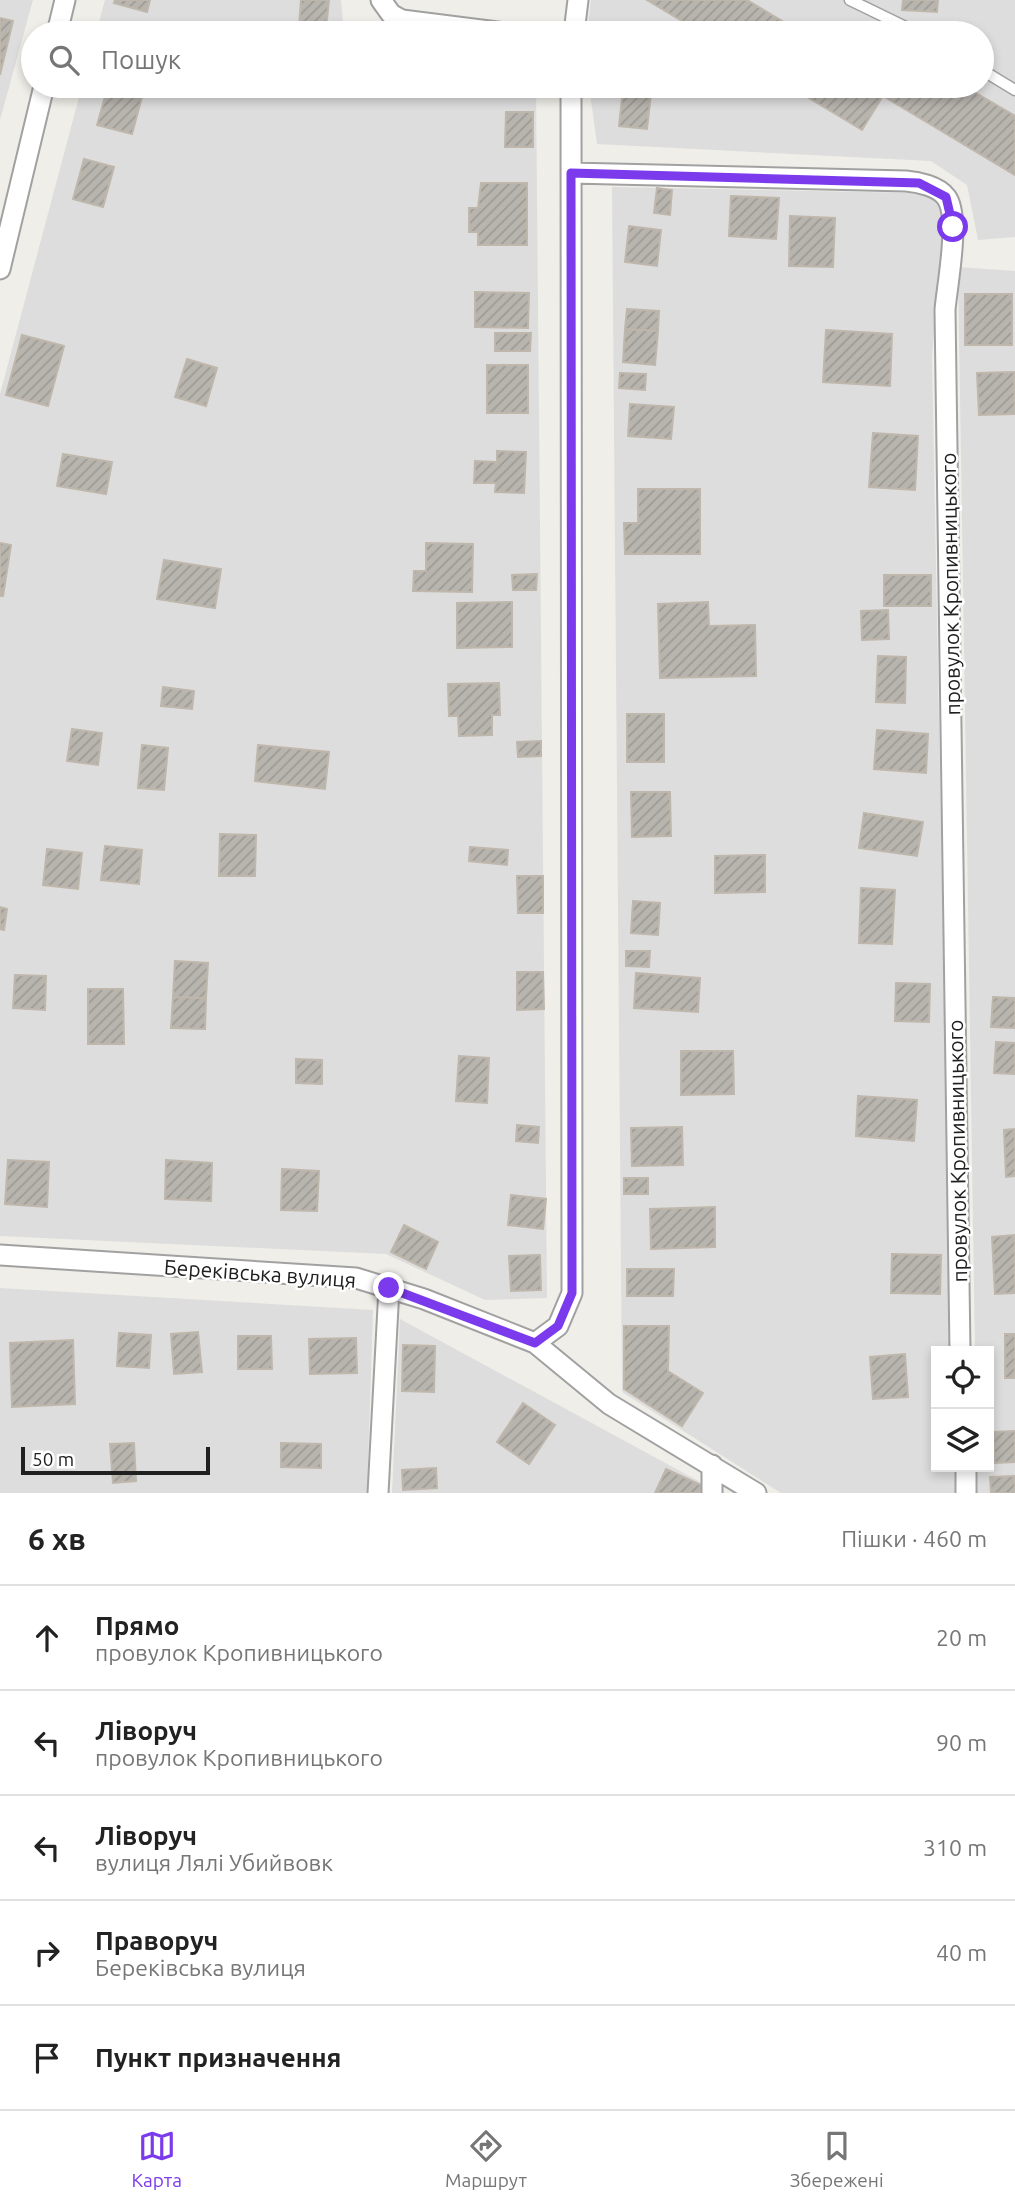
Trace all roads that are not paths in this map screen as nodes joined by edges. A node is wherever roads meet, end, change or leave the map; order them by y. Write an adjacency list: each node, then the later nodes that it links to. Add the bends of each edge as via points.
1 (65, 0): 5 (street)
2 (381, 0): 6 (street, via 391,14)
3 (578, 0): 7 (street)
4 (850, 0): 8 (lane)
5 (60, 21)
6 (410, 21)
7 (575, 21)
8 (893, 21)
9 (994, 77): 10 (lane)
10 (1015, 90)
11 (41, 98): 14 (street)
12 (571, 98): 13 (street)
13 (571, 173): 17 (street, via 572,1293 558,1326); 18 (street, провулок Кропивницького, via 906,181 936,190 946,197 950,209 953,227 945,310)
14 (0, 269)
15 (0, 1255): 16 (street, Береківська вулиця, via 356,1278)
16 (389, 1288): 17 (street, Береківська вулиця); 21 (street)
17 (535, 1343): 19 (street, Береківська вулиця, via 609,1404)
18 (960, 1346)
19 (712, 1465): 22 (street); 23 (street, Береківська вулиця)
20 (966, 1472): 24 (street)
21 (378, 1493)
22 (712, 1493)
23 (756, 1493)
24 (966, 1493)

